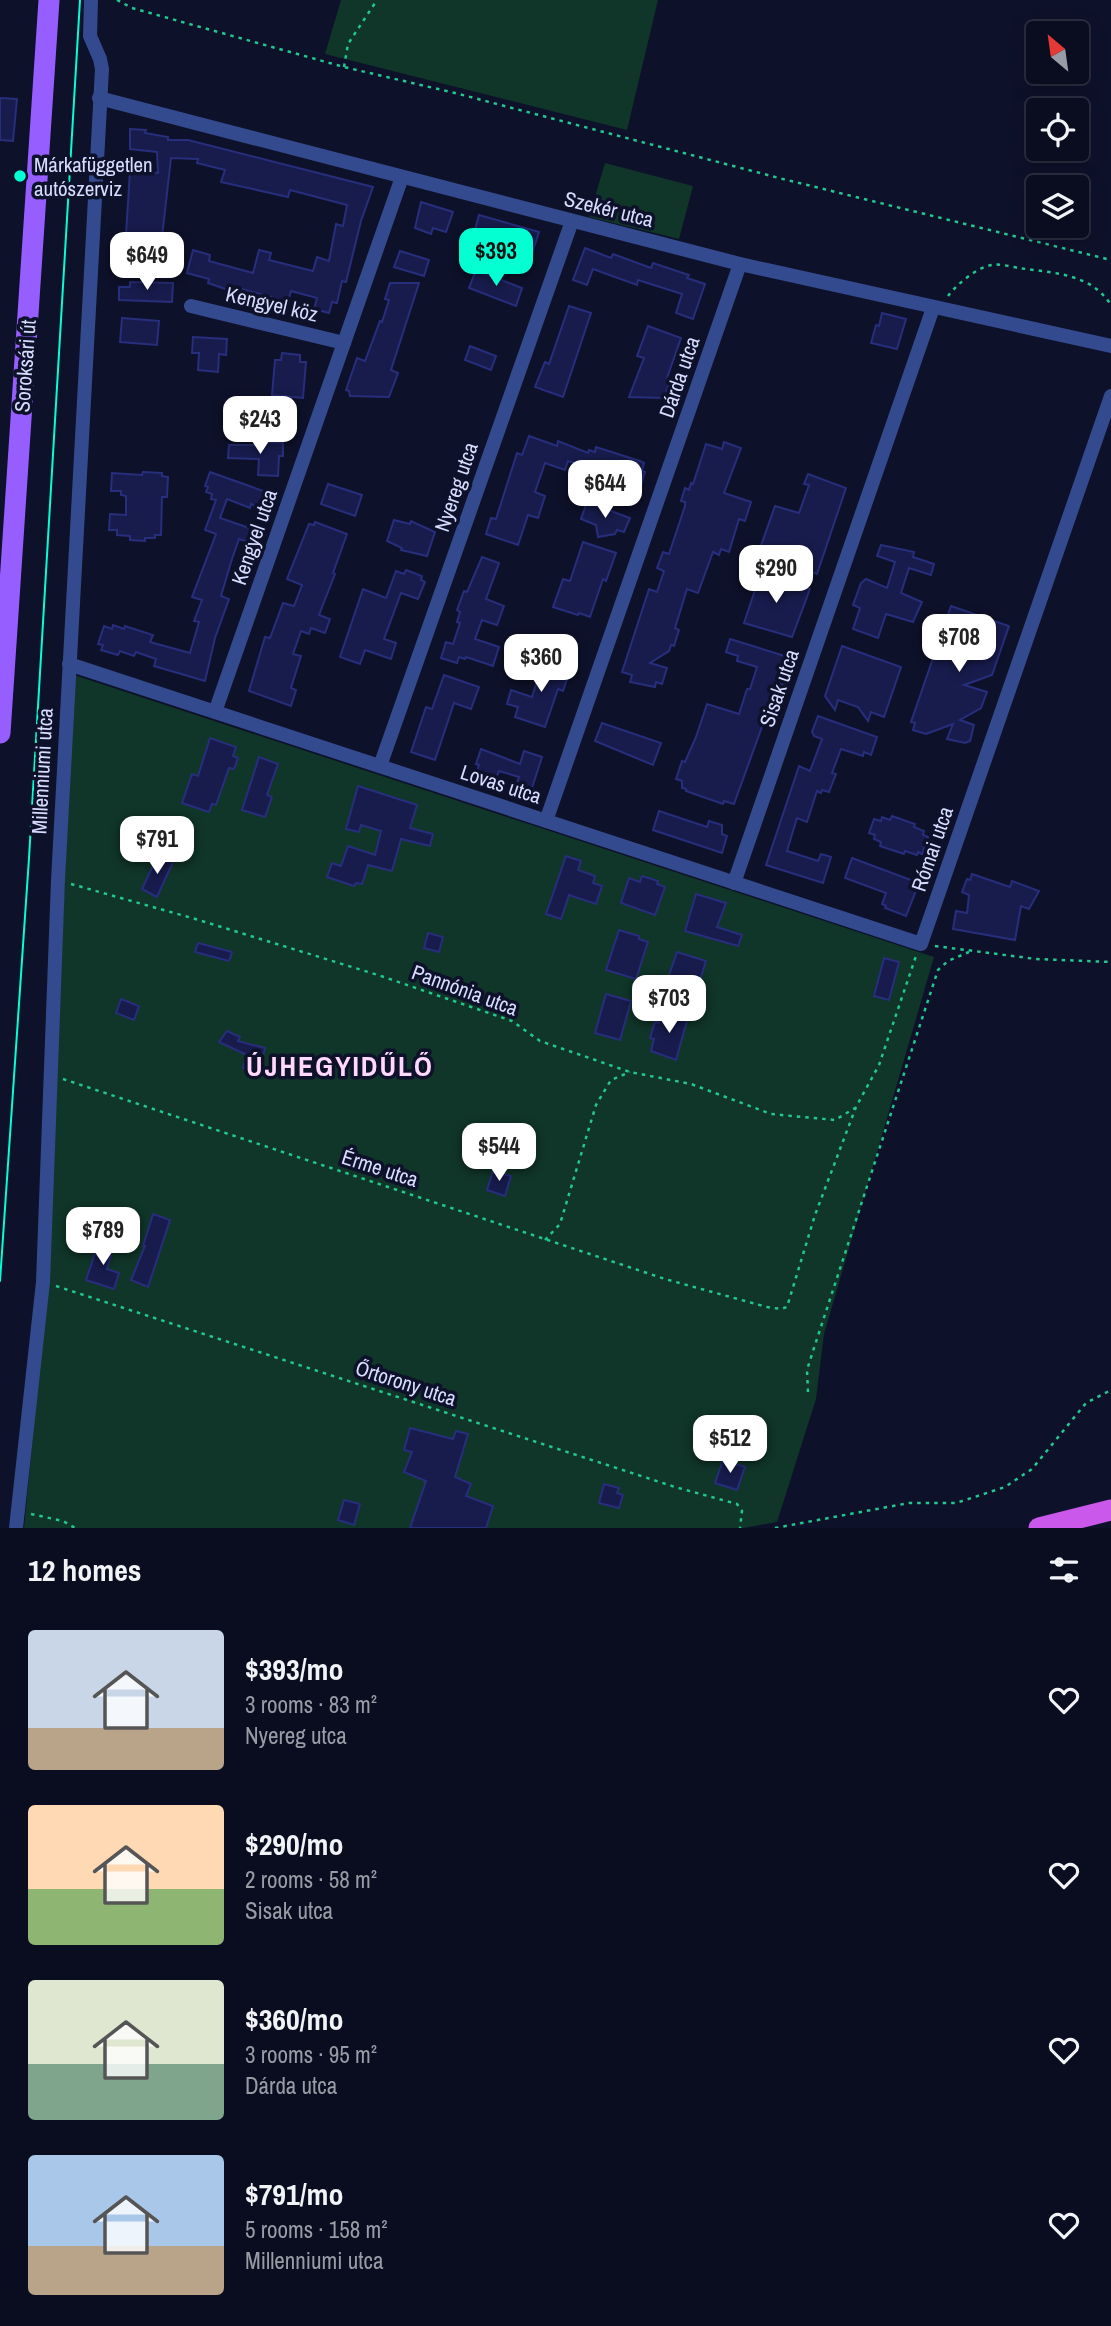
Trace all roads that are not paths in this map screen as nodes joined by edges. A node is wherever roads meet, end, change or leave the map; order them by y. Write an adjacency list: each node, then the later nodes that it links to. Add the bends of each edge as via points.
1 (49, 0): 14 (main road, Soroksári út)
2 (91, 0): 3 (street, Millenniumi utca, via 90,37 102,69)
3 (99, 98): 4 (street, Szekér utca); 12 (street, Millenniumi utca)
4 (402, 177): 5 (street, Szekér utca); 9 (street, Kengyel utca)
5 (572, 221): 6 (street, Szekér utca); 15 (street, Nyereg utca)
6 (740, 264): 8 (street, Szekér utca); 16 (street, Dárda utca)
7 (191, 306): 9 (street, Kengyel köz)
8 (938, 309): 10 (street, Szekér utca); 17 (street, Sisak utca)
9 (344, 343): 13 (street, Kengyel utca)
10 (1111, 346)
11 (1111, 396): 18 (street, Római utca)
12 (69, 664): 13 (street, Lovas utca); 20 (street, Millenniumi utca, via 43,1282)
13 (215, 712): 15 (street, Lovas utca)
14 (0, 733)
15 (380, 766): 16 (street, Lovas utca)
16 (546, 821): 17 (street, Lovas utca)
17 (734, 883): 18 (street, Lovas utca)
18 (920, 944)
19 (1111, 1510): 21 (highway)
20 (16, 1528)
21 (1039, 1528)

